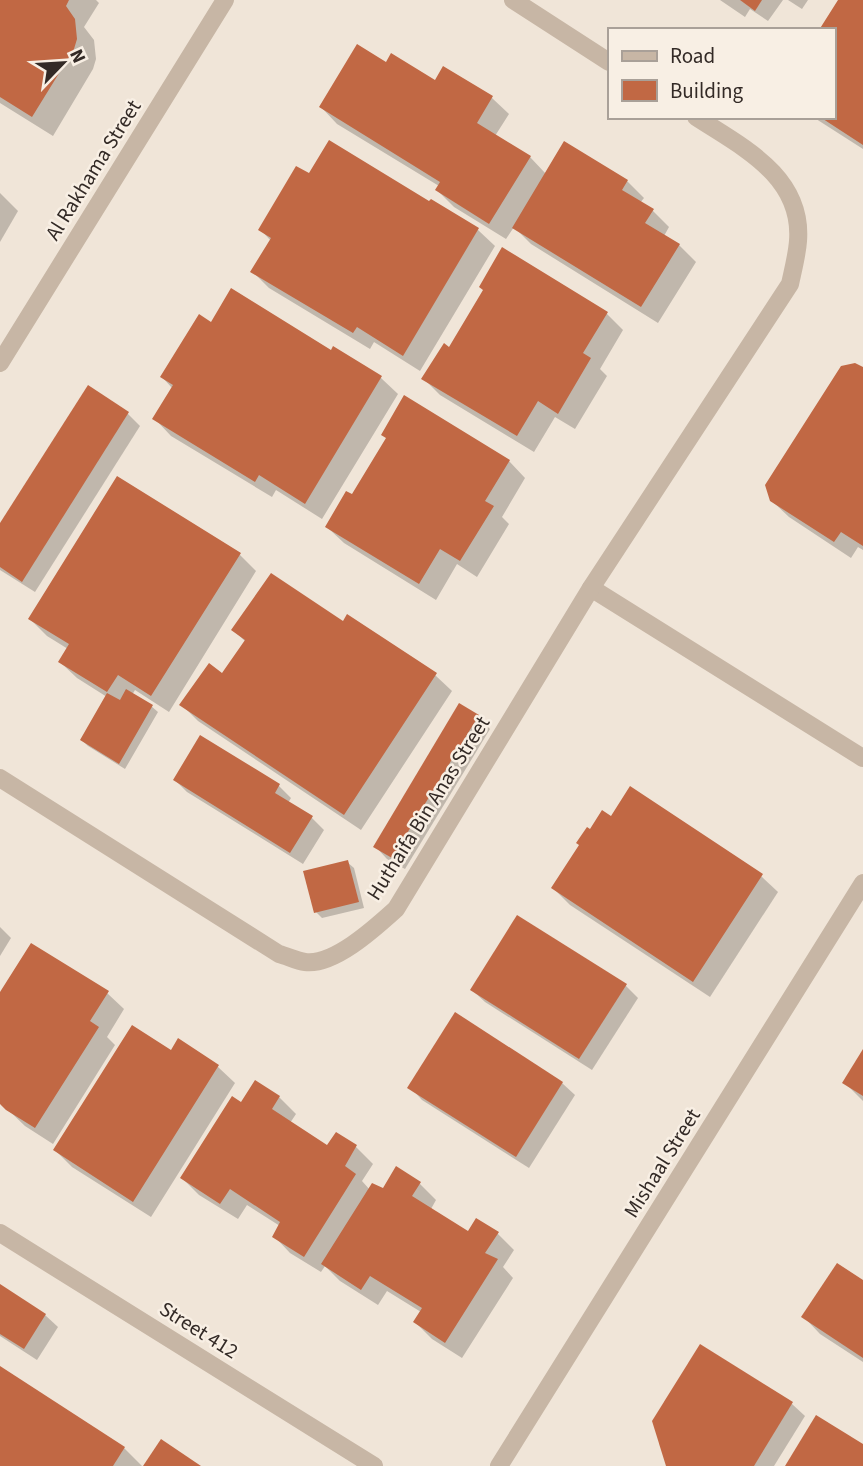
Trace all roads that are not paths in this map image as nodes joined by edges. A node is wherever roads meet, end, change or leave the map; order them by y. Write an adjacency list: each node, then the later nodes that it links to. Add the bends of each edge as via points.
1 (225, 0): 5 (street, Al Rakhama Street)
2 (513, 0): 3 (street)
3 (608, 61)
4 (699, 119): 6 (street, Huthaifa Bin Anas Street, via 752,153 781,180 796,217 798,240 790,284)
5 (0, 363)
6 (591, 588): 7 (street); 8 (street, Huthaifa Bin Anas Street, via 396,909 365,937 329,958 307,963 279,954)
7 (863, 758)
8 (0, 778)
9 (863, 883): 12 (street, Mishaal Street)
10 (0, 1233): 11 (street, Street 412)
11 (374, 1466)
12 (499, 1466)

